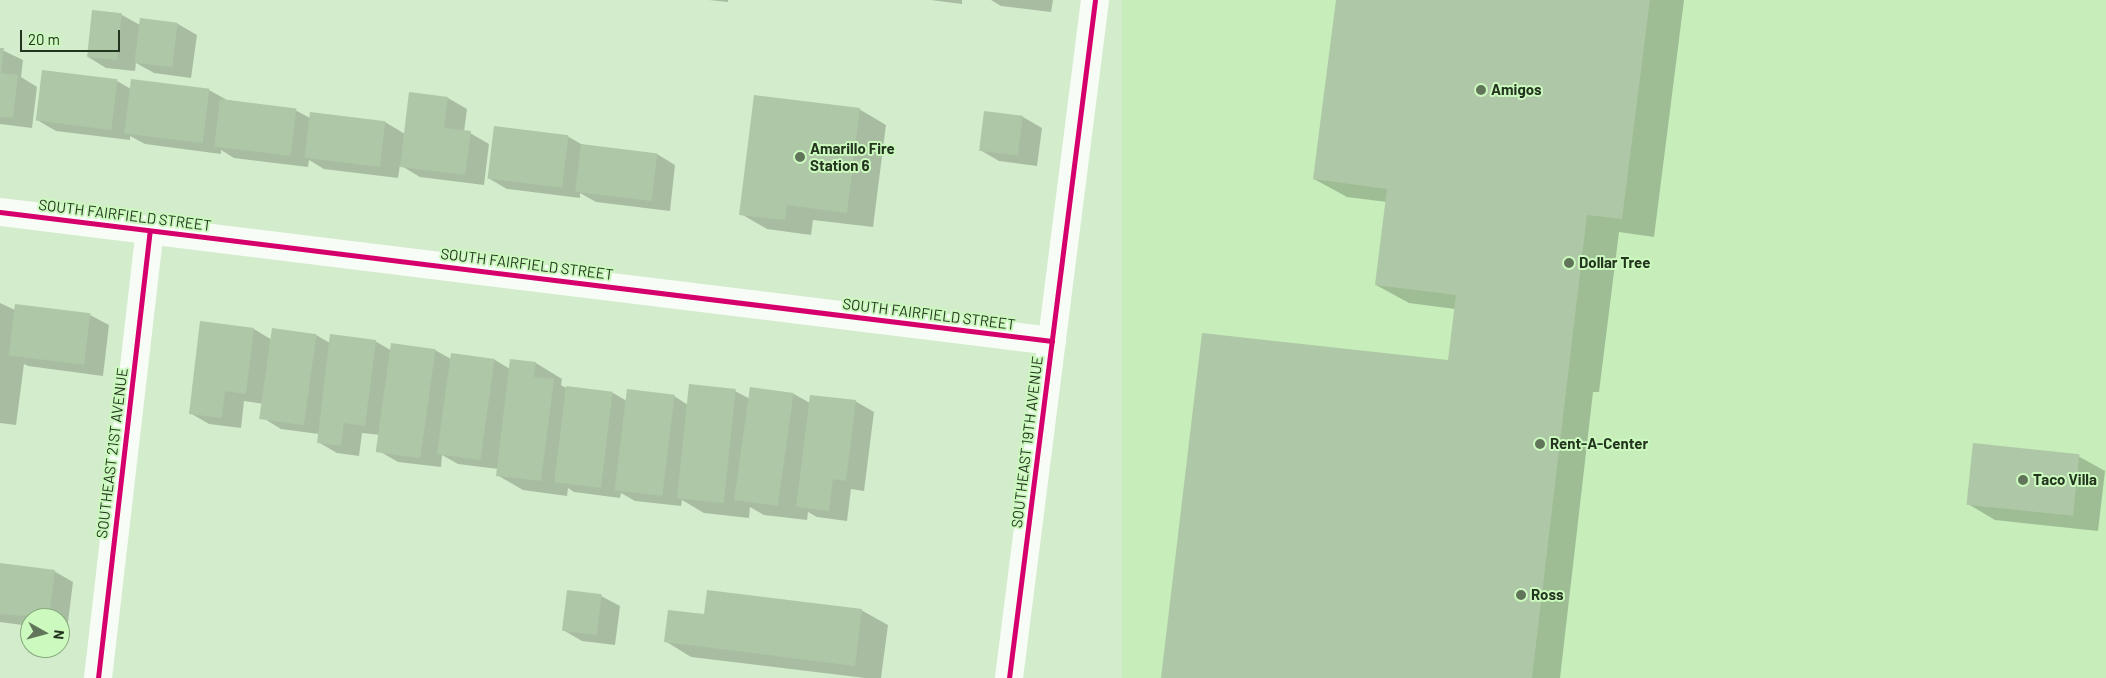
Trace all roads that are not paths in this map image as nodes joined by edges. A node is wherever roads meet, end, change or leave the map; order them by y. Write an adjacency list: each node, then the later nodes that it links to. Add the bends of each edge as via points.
1 (1095, 0): 4 (street, SOUTHEAST 19TH AVENUE)
2 (0, 212): 3 (street, SOUTH FAIRFIELD STREET)
3 (150, 231): 4 (street, SOUTH FAIRFIELD STREET); 5 (street, SOUTHEAST 21ST AVENUE)
4 (1052, 341): 6 (street, SOUTHEAST 19TH AVENUE)
5 (98, 678)
6 (1009, 678)

